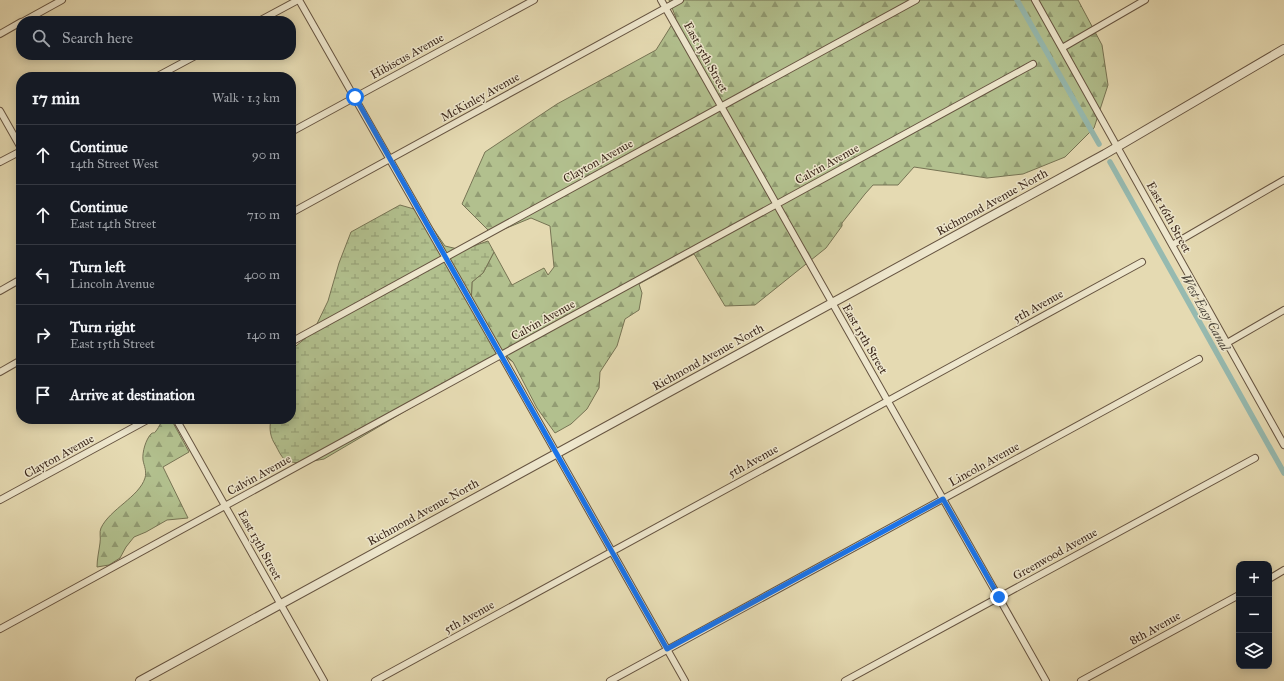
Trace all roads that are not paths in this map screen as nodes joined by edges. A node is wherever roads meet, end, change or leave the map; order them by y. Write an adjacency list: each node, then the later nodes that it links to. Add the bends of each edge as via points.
1 (62, 0): 10 (street)
2 (298, 0): 11 (street); 19 (street)
3 (534, 0): 19 (street, Hibiscus Avenue)
4 (661, 0): 9 (street, East 15th Street)
5 (680, 0): 9 (street, McKinley Avenue)
6 (916, 0): 20 (street, Clayton Avenue)
7 (1035, 0): 14 (street, East 16th Street)
8 (1145, 0): 14 (street)
9 (666, 8): 20 (street, East 15th Street); 26 (street, McKinley Avenue)
10 (33, 16)
11 (268, 16)
12 (16, 25): 13 (street)
13 (0, 34)
14 (1062, 48): 24 (street, East 16th Street)
15 (1284, 49): 24 (street, Richmond Avenue North)
16 (188, 60): 18 (street)
17 (1034, 64): 29 (street, Calvin Avenue)
18 (165, 72)
19 (355, 97): 22 (street, Hibiscus Avenue); 26 (street)
20 (721, 106): 29 (street, East 15th Street); 32 (street, Clayton Avenue)
21 (0, 111): 23 (street)
22 (296, 129)
23 (16, 140)
24 (1117, 147): 31 (street, East 16th Street); 36 (street, Richmond Avenue North)
25 (16, 152): 27 (street)
26 (390, 159): 30 (street, McKinley Avenue); 32 (street)
27 (0, 162)
28 (1284, 180): 31 (street)
29 (777, 204): 36 (street, East 15th Street); 40 (street, Calvin Avenue)
30 (296, 210)
31 (1172, 245): 39 (street, East 16th Street)
32 (446, 257): 38 (street, Clayton Avenue); 40 (street)
33 (1142, 262): 44 (street, 5th Avenue)
34 (16, 282): 35 (street)
35 (0, 290)
36 (832, 303): 44 (street, East 15th Street); 48 (street, Richmond Avenue North)
37 (1284, 310): 39 (street)
38 (296, 339)
39 (1227, 343): 47 (street, East 16th Street)
40 (501, 355): 48 (street); 52 (street, Calvin Avenue)
41 (1199, 359): 50 (street, Lincoln Avenue)
42 (16, 363): 43 (street)
43 (0, 372)
44 (888, 401): 50 (street, East 15th Street); 53 (street, 5th Avenue)
45 (140, 424): 51 (street, Clayton Avenue)
46 (179, 424): 52 (street, East 13th Street)
47 (1283, 443)
48 (556, 453): 53 (street); 58 (street, Richmond Avenue North)
49 (1255, 458): 56 (street, Greenwood Avenue)
50 (943, 499): 56 (street, East 15th Street); 60 (street, Lincoln Avenue)
51 (0, 500)
52 (225, 506): 58 (street, East 13th Street); 59 (street, Calvin Avenue)
53 (612, 551): 60 (street); 63 (street, 5th Avenue)
54 (1284, 570): 55 (street)
55 (1272, 576)
56 (999, 597): 66 (street, Greenwood Avenue); 67 (street, East 15th Street)
57 (1236, 597): 68 (street, 8th Avenue)
58 (281, 604): 61 (street, Richmond Avenue North); 62 (street, East 13th Street)
59 (0, 629)
60 (667, 649): 64 (street, Lincoln Avenue); 65 (street)
61 (140, 681)
62 (324, 681)
63 (375, 681)
64 (610, 681)
65 (685, 681)
66 (845, 681)
67 (1046, 681)
68 (1081, 681)

